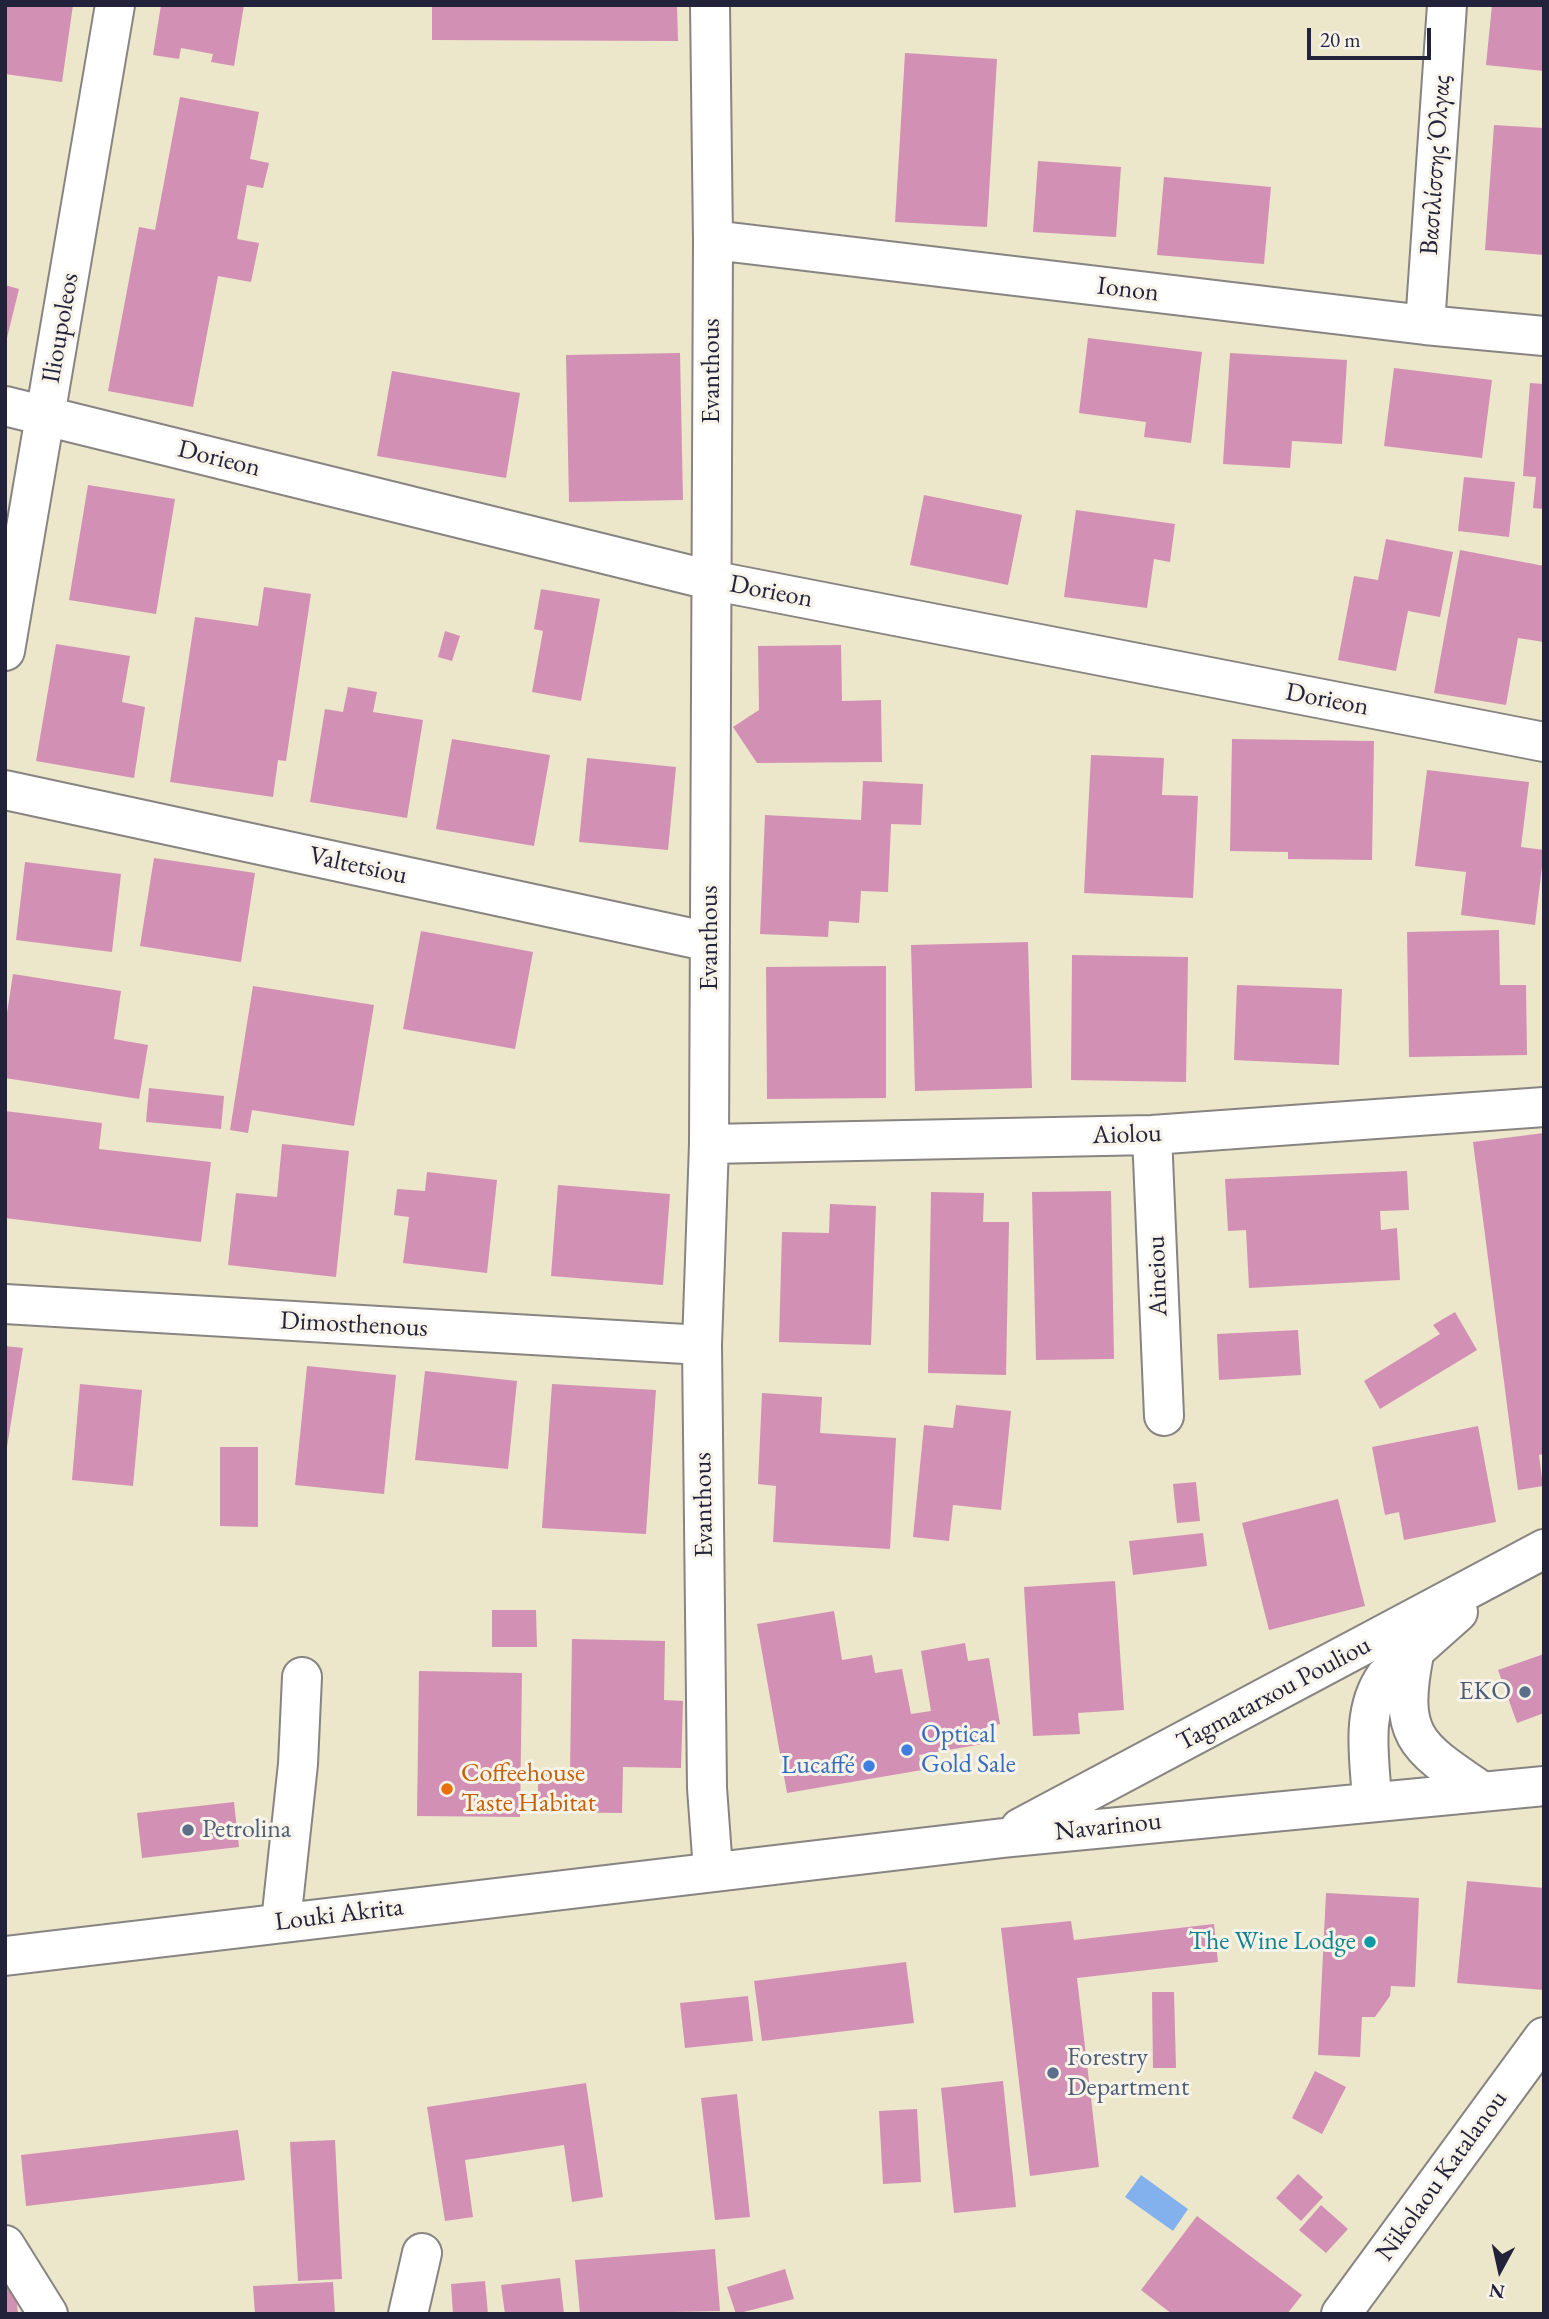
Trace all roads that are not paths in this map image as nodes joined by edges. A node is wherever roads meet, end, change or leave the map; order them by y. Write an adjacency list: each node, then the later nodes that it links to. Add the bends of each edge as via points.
1 (115, 5): 8 (street, Ilioupoleos)
2 (710, 5): 4 (street, Evanthous)
3 (1447, 5): 5 (street, Βασιλίσσης Όλγας)
4 (713, 240): 5 (street, Ionon); 9 (street, Evanthous)
5 (1425, 325): 6 (street, Ionon)
6 (1544, 336)
7 (5, 406): 8 (street, Dorieon)
8 (46, 416): 9 (street, Dorieon); 10 (street, Ilioupoleos)
9 (710, 580): 11 (street, Dorieon); 13 (street, Evanthous)
10 (5, 651)
11 (1544, 742)
12 (5, 790): 13 (street, Valtetsiou)
13 (710, 942): 16 (street, Evanthous)
14 (1544, 1107): 15 (street, Aiolou)
15 (1152, 1135): 16 (street, Aiolou); 19 (street, Aineiou)
16 (709, 1143): 18 (street, Evanthous)
17 (5, 1304): 18 (street, Dimosthenous)
18 (702, 1345): 28 (street, Evanthous, via 707,1775)
19 (1164, 1416)
20 (1544, 1549): 21 (street, Tagmatarxou Pouliou)
21 (1495, 1578): 22 (street); 27 (street, Tagmatarxou Pouliou)
22 (1413, 1654): 25 (street, via 1407,1699 1416,1739 1432,1757); 26 (street, via 1385,1677 1371,1702)
23 (302, 1677): 30 (street)
24 (1544, 1786): 25 (street, Navarinou)
25 (1480, 1790): 26 (street, Navarinou)
26 (1372, 1801): 27 (street, Navarinou)
27 (1003, 1838): 28 (street, Navarinou)
28 (713, 1870): 29 (street, Navarinou)
29 (672, 1877): 30 (street, Louki Akrita)
30 (281, 1922): 31 (street, Louki Akrita)
31 (5, 1956)
32 (1544, 2037): 37 (street, Nikolaou Katalanou)
33 (5, 2245): 35 (street)
34 (422, 2253): 36 (street)
35 (48, 2314)
36 (408, 2314)
37 (1341, 2314)

